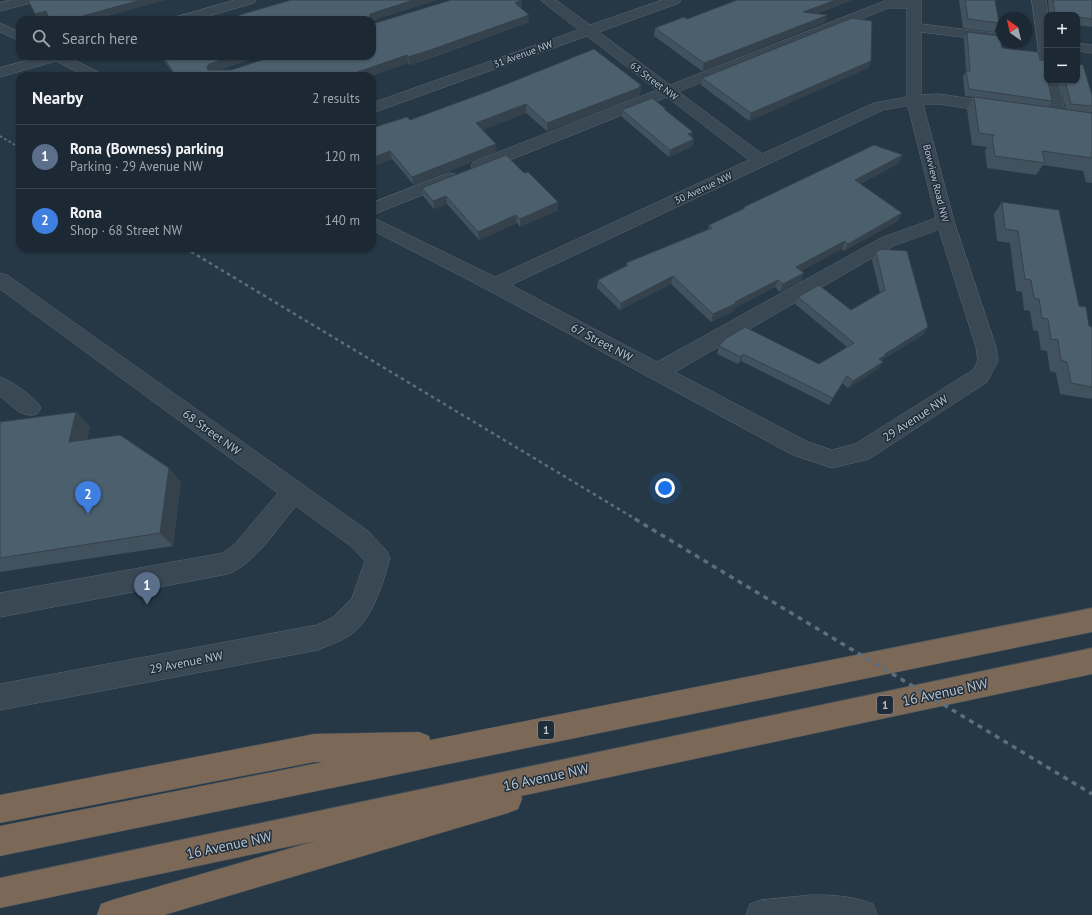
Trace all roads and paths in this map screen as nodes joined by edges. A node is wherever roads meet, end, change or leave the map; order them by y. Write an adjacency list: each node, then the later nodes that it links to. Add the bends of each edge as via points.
1 (26, 0): 7 (street)
2 (249, 0): 8 (street)
3 (548, 0): 11 (street, 63 Street NW)
4 (674, 0): 11 (street, 31 Avenue NW)
5 (1039, 0): 14 (street)
6 (914, 2): 10 (street, Bowview Road NW); 22 (street, via 887,4)
7 (0, 7)
8 (195, 16)
9 (0, 27): 12 (street)
10 (914, 27): 13 (street); 23 (street, Bowview Road NW)
11 (587, 31): 22 (street, 63 Street NW); 24 (street, 31 Avenue NW)
12 (16, 35)
13 (996, 37)
14 (1041, 43)
15 (1080, 47): 16 (street)
16 (1092, 49)
17 (43, 60): 19 (street)
18 (65, 60): 20 (street)
19 (0, 72)
20 (87, 72)
21 (1052, 84): 26 (street)
22 (667, 91): 27 (street, 63 Street NW); 28 (street)
23 (914, 100): 25 (street, 30 Avenue NW, via 939,99); 27 (street, 30 Avenue NW, via 879,106); 29 (street, Bowview Road NW)
24 (376, 107)
25 (1013, 110)
26 (1057, 115)
27 (761, 160): 32 (street, 30 Avenue NW)
28 (376, 207)
29 (945, 221): 33 (street, Bowview Road NW, via 986,347); 34 (street, via 887,242)
30 (376, 225): 32 (street, 67 Street NW)
31 (0, 280): 38 (street, 68 Street NW)
32 (495, 285): 34 (street, 67 Street NW)
33 (988, 362): 37 (street, 29 Avenue NW, via 980,376 861,452)
34 (657, 372): 37 (street, 67 Street NW, via 801,449)
35 (0, 385): 36 (street)
36 (30, 408)
37 (832, 459)
38 (294, 491): 39 (street, via 242,553 228,563); 40 (street, 68 Street NW, via 360,539 378,558)
39 (0, 605)
40 (361, 606): 43 (street, 29 Avenue NW, via 341,627 318,637)
41 (1092, 620): 44 (highway, 1)
42 (1092, 661): 45 (highway, 16 Avenue NW / 1)
43 (0, 697)
44 (472, 745): 46 (highway, via 314,748); 47 (highway, 1)
45 (679, 749): 48 (highway, 16 Avenue NW / 1); 49 (highway)
46 (0, 809)
47 (0, 841)
48 (0, 893)
49 (112, 915)
50 (761, 915): 51 (street, via 795,910 835,910)
51 (862, 915)

